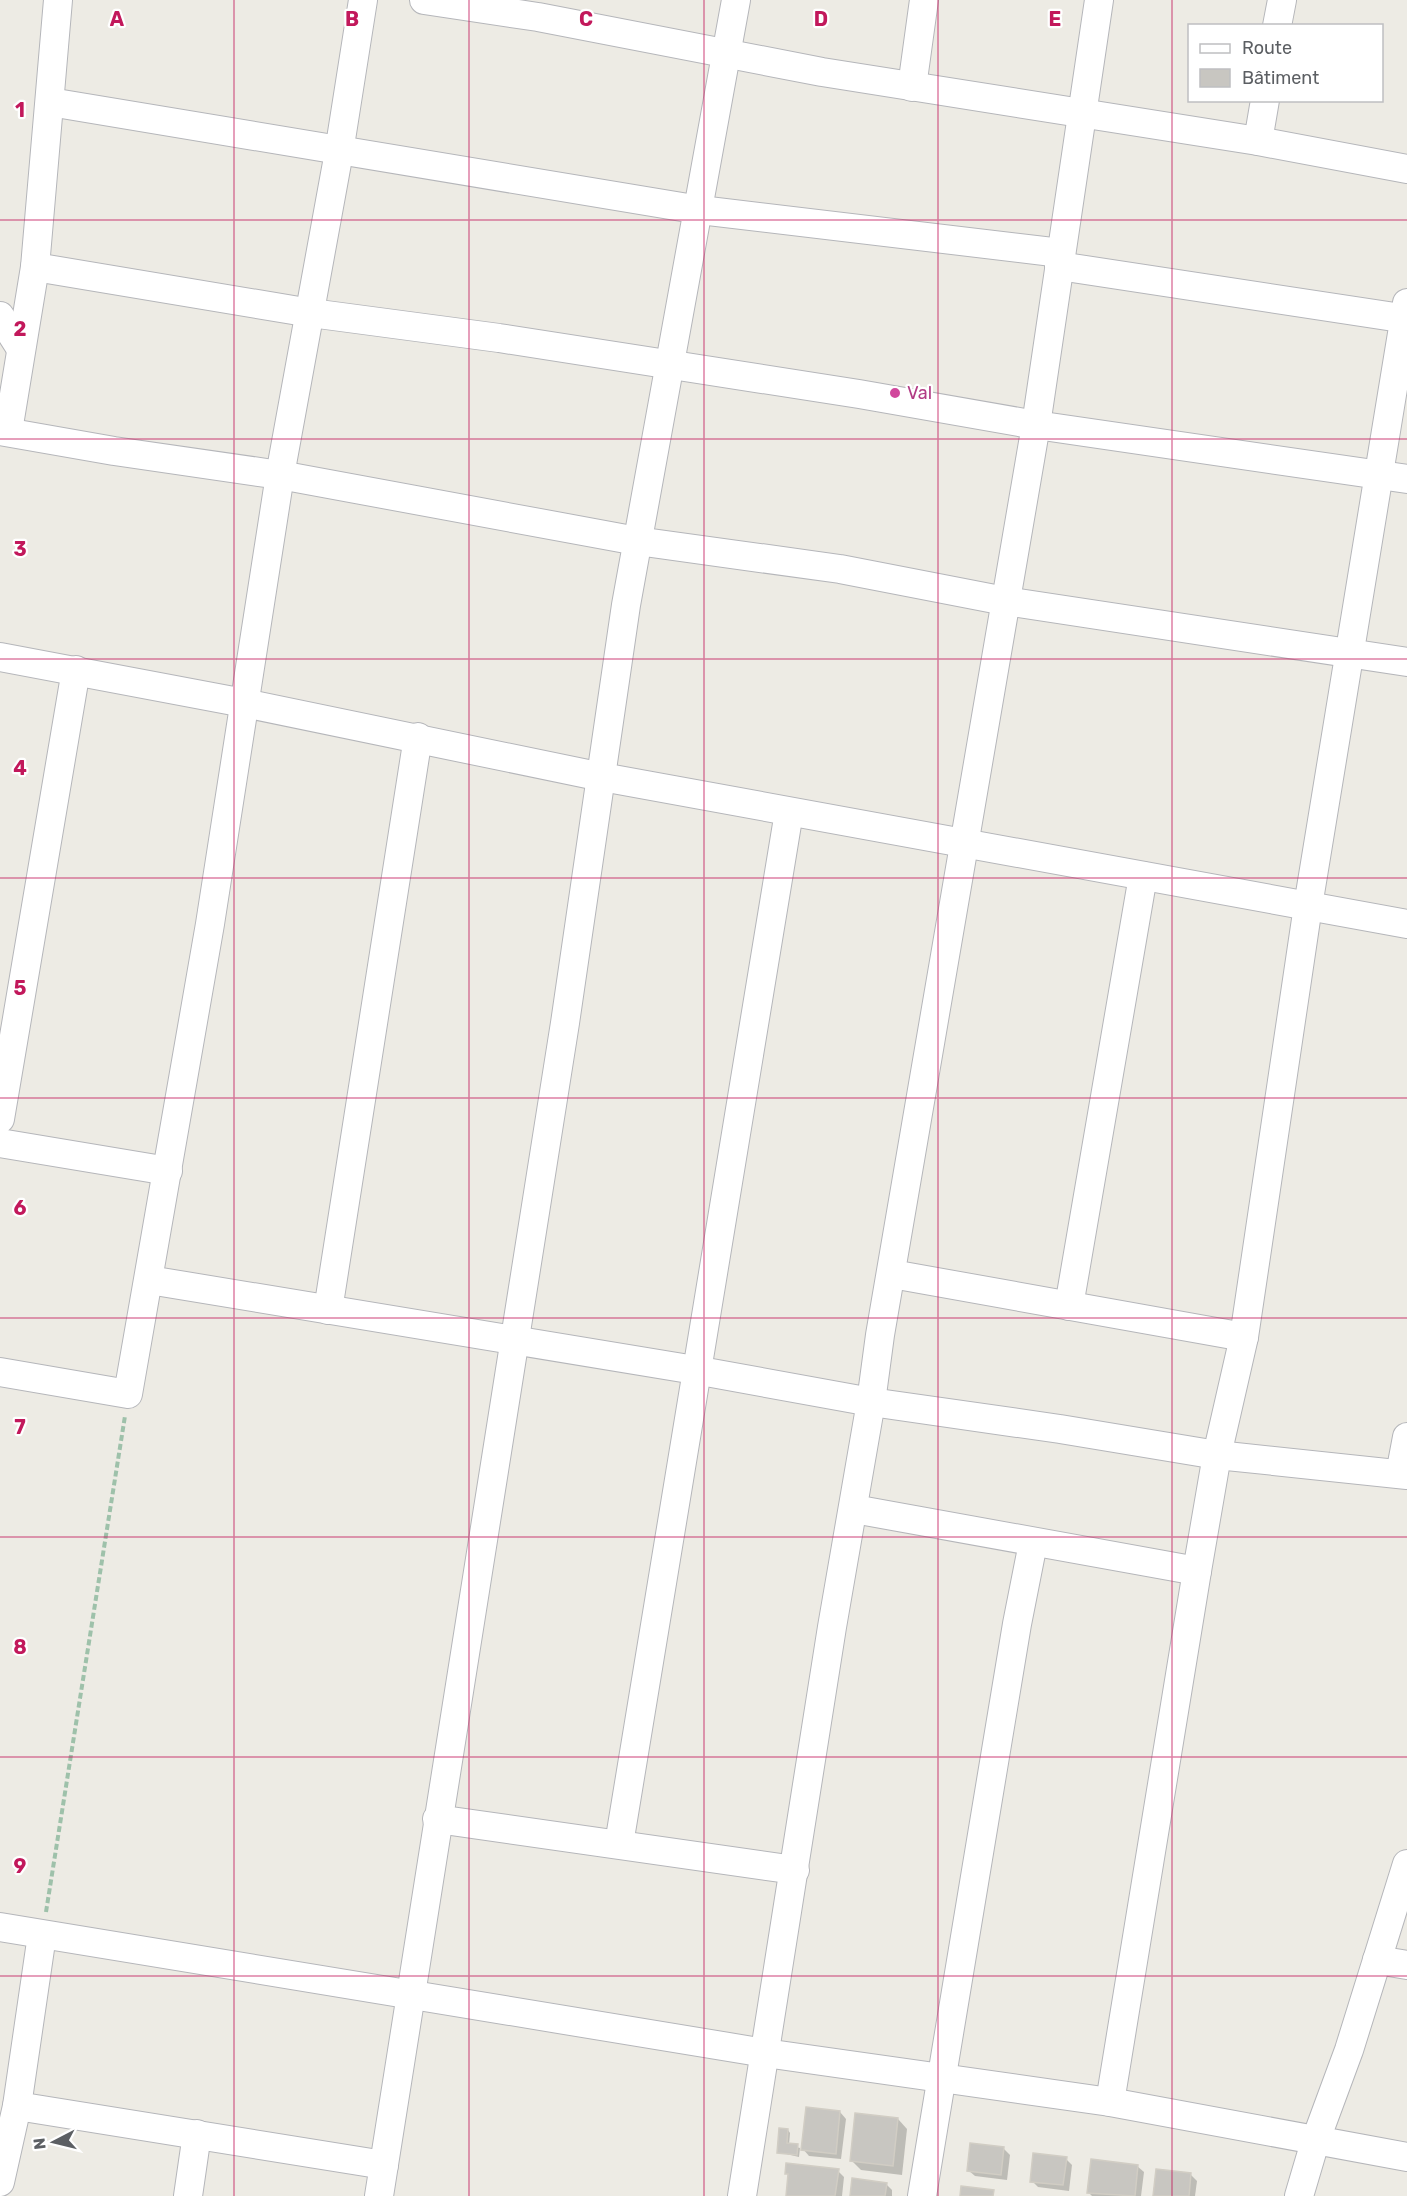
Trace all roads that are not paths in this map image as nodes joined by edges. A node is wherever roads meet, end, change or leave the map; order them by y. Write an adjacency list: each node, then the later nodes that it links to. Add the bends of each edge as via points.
1 (58, 0): 12 (street)
2 (363, 0): 16 (street)
3 (424, 0): 8 (street)
4 (736, 0): 10 (street)
5 (924, 0): 11 (street)
6 (1099, 0): 14 (street)
7 (1282, 0): 9 (street)
8 (539, 9): 10 (street)
9 (1277, 24)
10 (728, 53): 11 (street); 18 (street)
11 (912, 87): 14 (street)
12 (50, 102): 16 (street); 20 (street)
13 (1265, 102): 15 (street)
14 (1080, 113): 15 (street); 19 (street)
15 (1258, 141): 17 (street)
16 (339, 152): 18 (street); 21 (street)
17 (1407, 169)
18 (700, 210): 19 (street); 25 (street)
19 (1060, 260): 22 (street); 26 (street)
20 (35, 267): 21 (street); 24 (street)
21 (310, 313): 25 (street); 28 (street)
22 (1406, 314): 29 (street)
23 (0, 316): 24 (street)
24 (21, 349): 27 (street)
25 (670, 364): 26 (street); 30 (street)
26 (1036, 424): 29 (street); 31 (street)
27 (4, 431): 28 (street)
28 (280, 476): 30 (street); 36 (street)
29 (1394, 477): 32 (street)
30 (637, 541): 31 (street, via 840,569); 38 (street)
31 (1005, 601): 32 (street); 40 (street)
32 (1350, 653): 34 (street); 42 (street)
33 (0, 657): 35 (street)
34 (1407, 662)
35 (75, 670): 36 (street); 44 (street)
36 (244, 703): 37 (street); 46 (street)
37 (418, 737): 38 (street); 50 (street)
38 (602, 777): 39 (street); 52 (street)
39 (789, 812): 40 (street); 53 (street)
40 (964, 841): 41 (street); 47 (street)
41 (1143, 876): 42 (street); 49 (street)
42 (1308, 906): 43 (street); 51 (street)
43 (1407, 924)
44 (0, 1119)
45 (0, 1143): 46 (street)
46 (168, 1171): 48 (street)
47 (892, 1274): 49 (street); 55 (street)
48 (149, 1280): 50 (street); 54 (street, via 128,1394)
49 (1069, 1306): 51 (street)
50 (328, 1310): 52 (street)
51 (1244, 1337): 57 (street)
52 (514, 1340): 53 (street); 62 (street)
53 (695, 1370): 55 (street); 63 (street)
54 (0, 1372)
55 (872, 1402): 57 (street); 59 (street)
56 (1407, 1437): 58 (street)
57 (1217, 1455): 58 (street); 61 (street)
58 (1404, 1474)
59 (854, 1509): 60 (street); 65 (street)
60 (1033, 1543): 61 (street); 72 (street)
61 (1197, 1571): 73 (street)
62 (437, 1819): 63 (street); 70 (street)
63 (619, 1844): 65 (street)
64 (1407, 1864): 68 (street)
65 (795, 1870): 71 (street)
66 (0, 1927): 67 (street)
67 (42, 1935): 70 (street); 74 (street)
68 (1377, 1960): 69 (street); 76 (street)
69 (1407, 1965)
70 (409, 1994): 71 (street); 78 (street)
71 (765, 2053): 72 (street); 82 (street)
72 (941, 2080): 73 (street); 83 (street)
73 (1110, 2102): 76 (street)
74 (17, 2106): 75 (street); 79 (street)
75 (197, 2134): 78 (street); 80 (street)
76 (1315, 2142): 77 (street); 84 (street)
77 (1407, 2157)
78 (384, 2165): 81 (street)
79 (0, 2182)
80 (188, 2196)
81 (379, 2196)
82 (742, 2196)
83 (922, 2196)
84 (1299, 2196)

